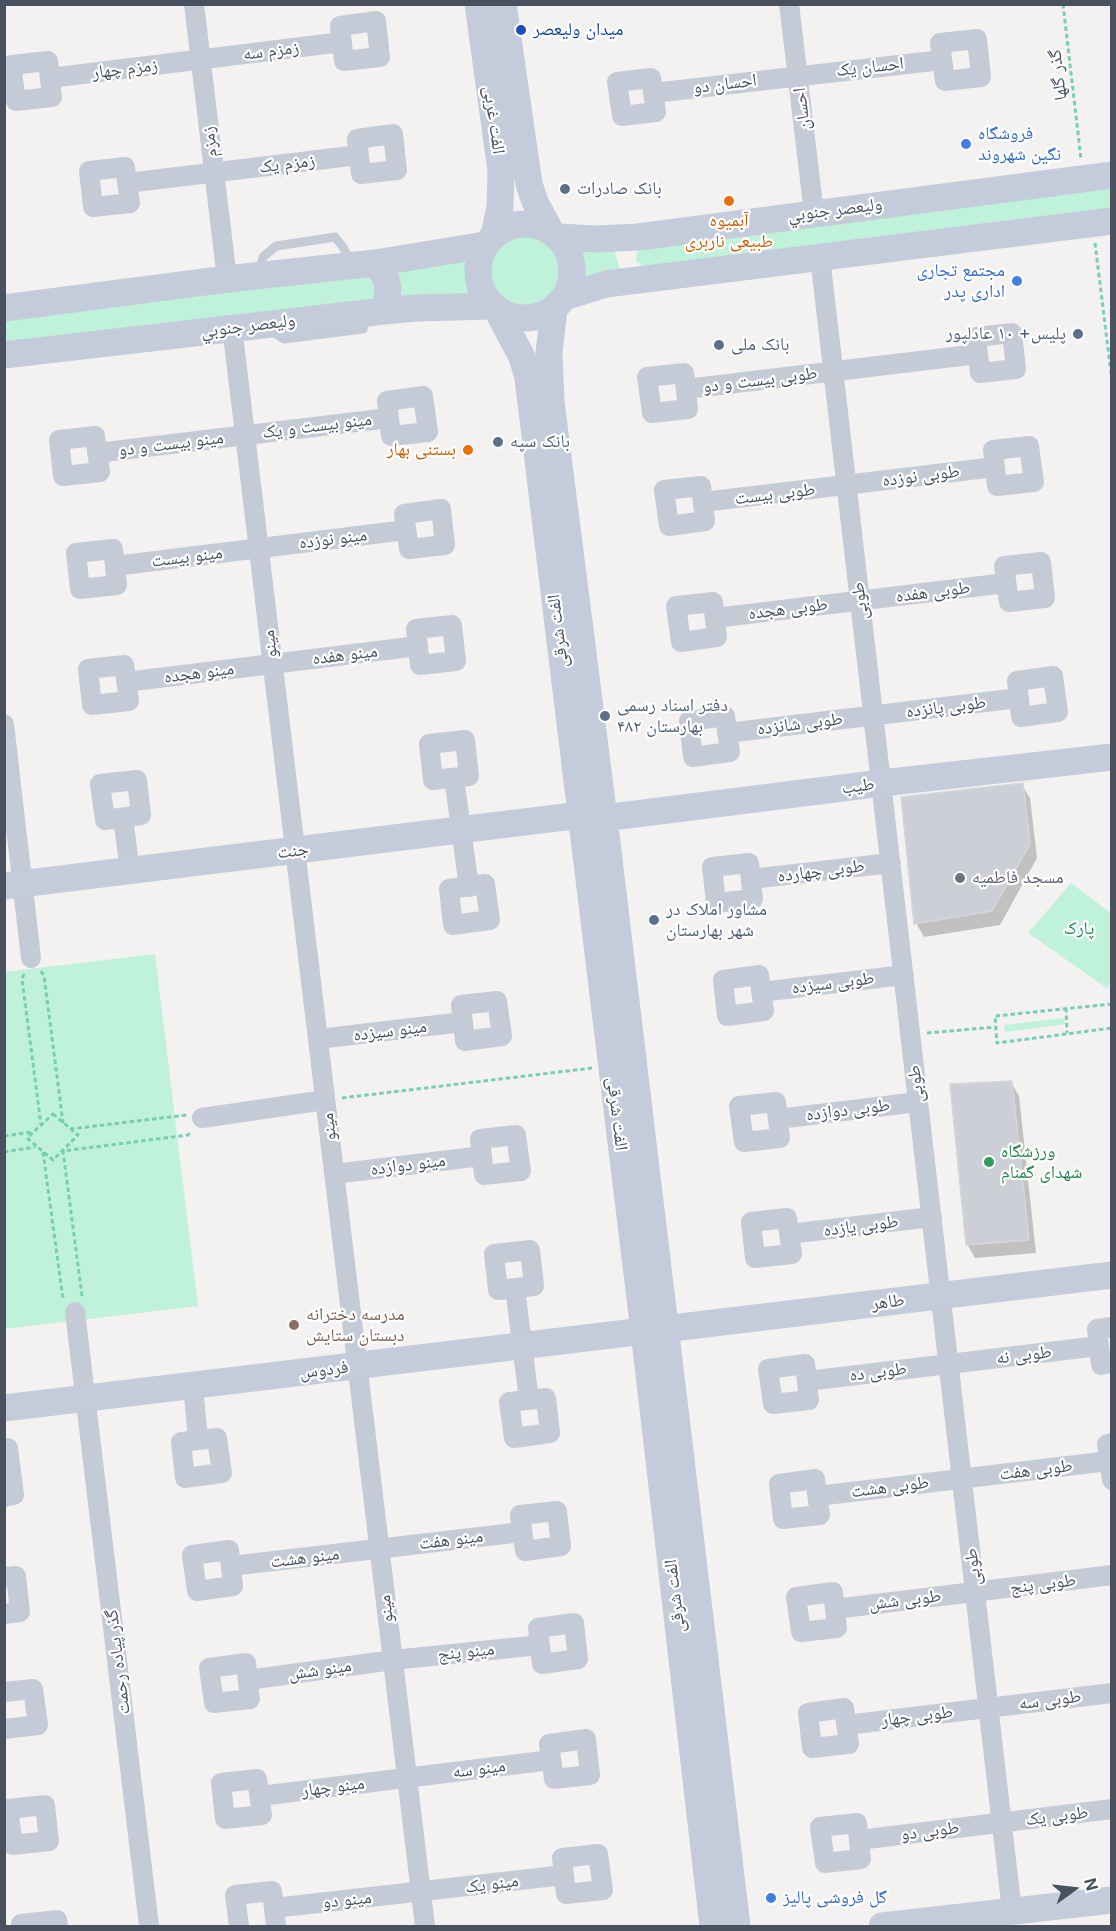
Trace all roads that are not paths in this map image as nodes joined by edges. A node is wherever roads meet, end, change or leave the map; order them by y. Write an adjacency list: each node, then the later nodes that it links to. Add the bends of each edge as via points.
1 (194, 4): 6 (street, زمزم)
2 (478, 4): 19 (main road, الفت غربی, via 501,171 501,201)
3 (503, 4): 17 (main road, الفت غربی, via 524,161 535,202)
4 (789, 4): 8 (street, احسان)
5 (342, 42): 6 (street, زمزم سه)
6 (200, 60): 9 (street, زمزم چهار); 12 (street, زمزم)
7 (942, 60): 8 (street, احسان یک)
8 (798, 75): 10 (street, احسان دو); 15 (street, احسان)
9 (50, 78)
10 (653, 93)
11 (359, 155): 12 (street, زمزم یک)
12 (214, 173): 14 (street, زمزم یک); 22 (street, زمزم)
13 (1112, 175): 15 (main road, وليعصر جنوبي)
14 (127, 183)
15 (814, 213): 18 (main road, وليعصر جنوبي)
16 (1102, 223): 20 (main road)
17 (555, 234): 18 (main road, وليعصر جنوبي, via 597,239); 19 (main road, via 539,225 521,223 504,228); 24 (main road, via 567,247 573,272 571,285)
18 (639, 237): 23 (main road, via 626,251 625,258)
19 (489, 240): 21 (main road); 25 (main road, via 479,257 478,277 484,295)
20 (820, 257): 23 (main road); 31 (street, طوبی)
21 (364, 265): 22 (main road); 27 (main road, via 385,273 389,287)
22 (227, 279): 26 (main road)
23 (639, 279): 24 (main road, via 606,284)
24 (560, 303): 25 (main road, via 537,316 519,318); 55 (main road, الفت شرقی, via 549,353 551,402)
25 (494, 307): 27 (main road, وليعصر جنوبي); 55 (main road, الفت شرقی, via 522,357 528,378)
26 (4, 308)
27 (376, 312): 28 (main road, وليعصر جنوبي)
28 (232, 327): 30 (main road, وليعصر جنوبي); 34 (street, مینو)
29 (978, 354): 31 (street, طوبی بیست و دو)
30 (4, 355)
31 (834, 372): 32 (street, طوبی بیست و دو); 37 (street, طوبی)
32 (686, 389)
33 (389, 418): 34 (street, مینو بیست و یک)
34 (245, 435): 35 (street, مینو بیست و دو); 40 (street, مینو)
35 (97, 453)
36 (995, 467): 37 (street, طوبی نوزده)
37 (847, 485): 38 (street, طوبی بیست); 43 (street, طوبی)
38 (703, 502)
39 (406, 531): 40 (street, مینو نوزده)
40 (259, 548): 41 (street, مینو بیست); 46 (street, مینو)
41 (115, 566)
42 (1006, 583): 43 (street, طوبی هفده)
43 (860, 601): 44 (street, طوبی هجده); 49 (street, طوبی)
44 (715, 618)
45 (418, 646): 46 (street, مینو هفده)
46 (273, 664): 47 (street, مینو هجده); 58 (street, مینو)
47 (126, 682)
48 (1019, 698): 49 (street, طوبی پانزده)
49 (874, 715): 51 (street, طوبی شانزده); 54 (street, طوبی)
50 (4, 724): 62 (street)
51 (727, 733)
52 (1112, 757): 54 (main road, طیب)
53 (454, 778): 57 (street)
54 (882, 783): 55 (main road, طیب); 59 (street, طوبی)
55 (592, 816): 57 (main road, جنت); 82 (main road, الفت شرقی); 82 (main road, الفت شرقی, via 611,1065)
56 (123, 818): 60 (street)
57 (461, 830): 58 (main road, جنت); 63 (street)
58 (295, 850): 60 (main road, جنت); 68 (street, مینو)
59 (891, 863): 61 (street, طوبی چهارده); 65 (street, طوبی)
60 (130, 871): 62 (main road, جنت)
61 (750, 879)
62 (14, 885): 64 (street)
63 (468, 887)
64 (31, 958)
65 (904, 975): 66 (street, طوبی سیزده); 70 (street, طوبی)
66 (761, 992)
67 (463, 1022): 68 (street, مینو سیزده)
68 (318, 1039): 69 (street, مینو)
69 (325, 1100): 71 (street); 74 (street, مینو)
70 (918, 1102): 72 (street, طوبی دوازده); 75 (street, طوبی)
71 (202, 1118)
72 (778, 1119)
73 (482, 1156): 74 (street, مینو دوازده)
74 (334, 1174): 87 (street, مینو)
75 (932, 1217): 76 (street, طوبی یازده); 79 (street, طوبی)
76 (789, 1234)
77 (1112, 1275): 79 (main road, طاهر)
78 (515, 1288): 83 (street)
79 (941, 1296): 82 (main road, طاهر); 86 (street, طوبی)
80 (75, 1312): 90 (street, گذر پیاده رحمت)
81 (1112, 1327): 84 (street, via 1097,1329)
82 (654, 1330): 83 (main road, فردوس); 131 (main road, الفت شرقی); 132 (main road, الفت شرقی)
83 (523, 1346): 87 (main road, فردوس); 91 (street)
84 (1099, 1346): 85 (street, via 1101,1365); 86 (street, طوبی نه)
85 (1112, 1363)
86 (949, 1364): 88 (street, طوبی ده); 96 (street, طوبی)
87 (357, 1366): 89 (main road, فردوس); 100 (street, مینو)
88 (807, 1381)
89 (193, 1386): 90 (main road, فردوس); 93 (street)
90 (87, 1398): 92 (main road, فردوس); 128 (street, گذر پیاده رحمت)
91 (529, 1400)
92 (4, 1408)
93 (198, 1440)
94 (4, 1448): 98 (street, via 8,1448 14,1496)
95 (1111, 1461): 96 (street, طوبی هفت)
96 (962, 1478): 97 (street, طوبی هشت); 104 (street, طوبی)
97 (818, 1496)
98 (4, 1497)
99 (522, 1532): 100 (street, مینو هفت)
100 (379, 1549): 101 (street, مینو هشت); 108 (street, مینو)
101 (231, 1566)
102 (1112, 1575): 104 (street, طوبی پنج)
103 (4, 1577): 106 (street, via 16,1576 20,1612)
104 (975, 1592): 105 (street, طوبی شش); 112 (street, طوبی)
105 (835, 1609)
106 (4, 1614)
107 (540, 1645): 108 (street, مینو پنج)
108 (393, 1660): 109 (street, مینو شش); 116 (street, مینو)
109 (248, 1680)
110 (4, 1692): 114 (street, via 33,1689 38,1725)
111 (1112, 1693): 112 (street, طوبی سه)
112 (989, 1708): 113 (street, طوبی چهار); 119 (street, طوبی)
113 (846, 1725)
114 (4, 1729)
115 (551, 1760): 116 (street, مینو سه)
116 (407, 1778): 117 (street, مینو چهار); 122 (street, مینو)
117 (260, 1796)
118 (1112, 1809): 119 (street, طوبی یک)
119 (1002, 1822): 120 (street, طوبی دو); 124 (street, طوبی)
120 (859, 1839)
121 (564, 1875): 122 (street, مینو یک)
122 (420, 1893): 125 (street, مینو دو); 130 (street, مینو)
123 (1112, 1900): 124 (main road)
124 (1012, 1911): 133 (main road)
125 (275, 1917): 129 (street, via 272,1891 235,1895)
126 (21, 1926): 127 (street, via 57,1920)
127 (58, 1926)
128 (149, 1926)
129 (239, 1926)
130 (424, 1926)
131 (713, 1926)
132 (737, 1926)
133 (882, 1926)

